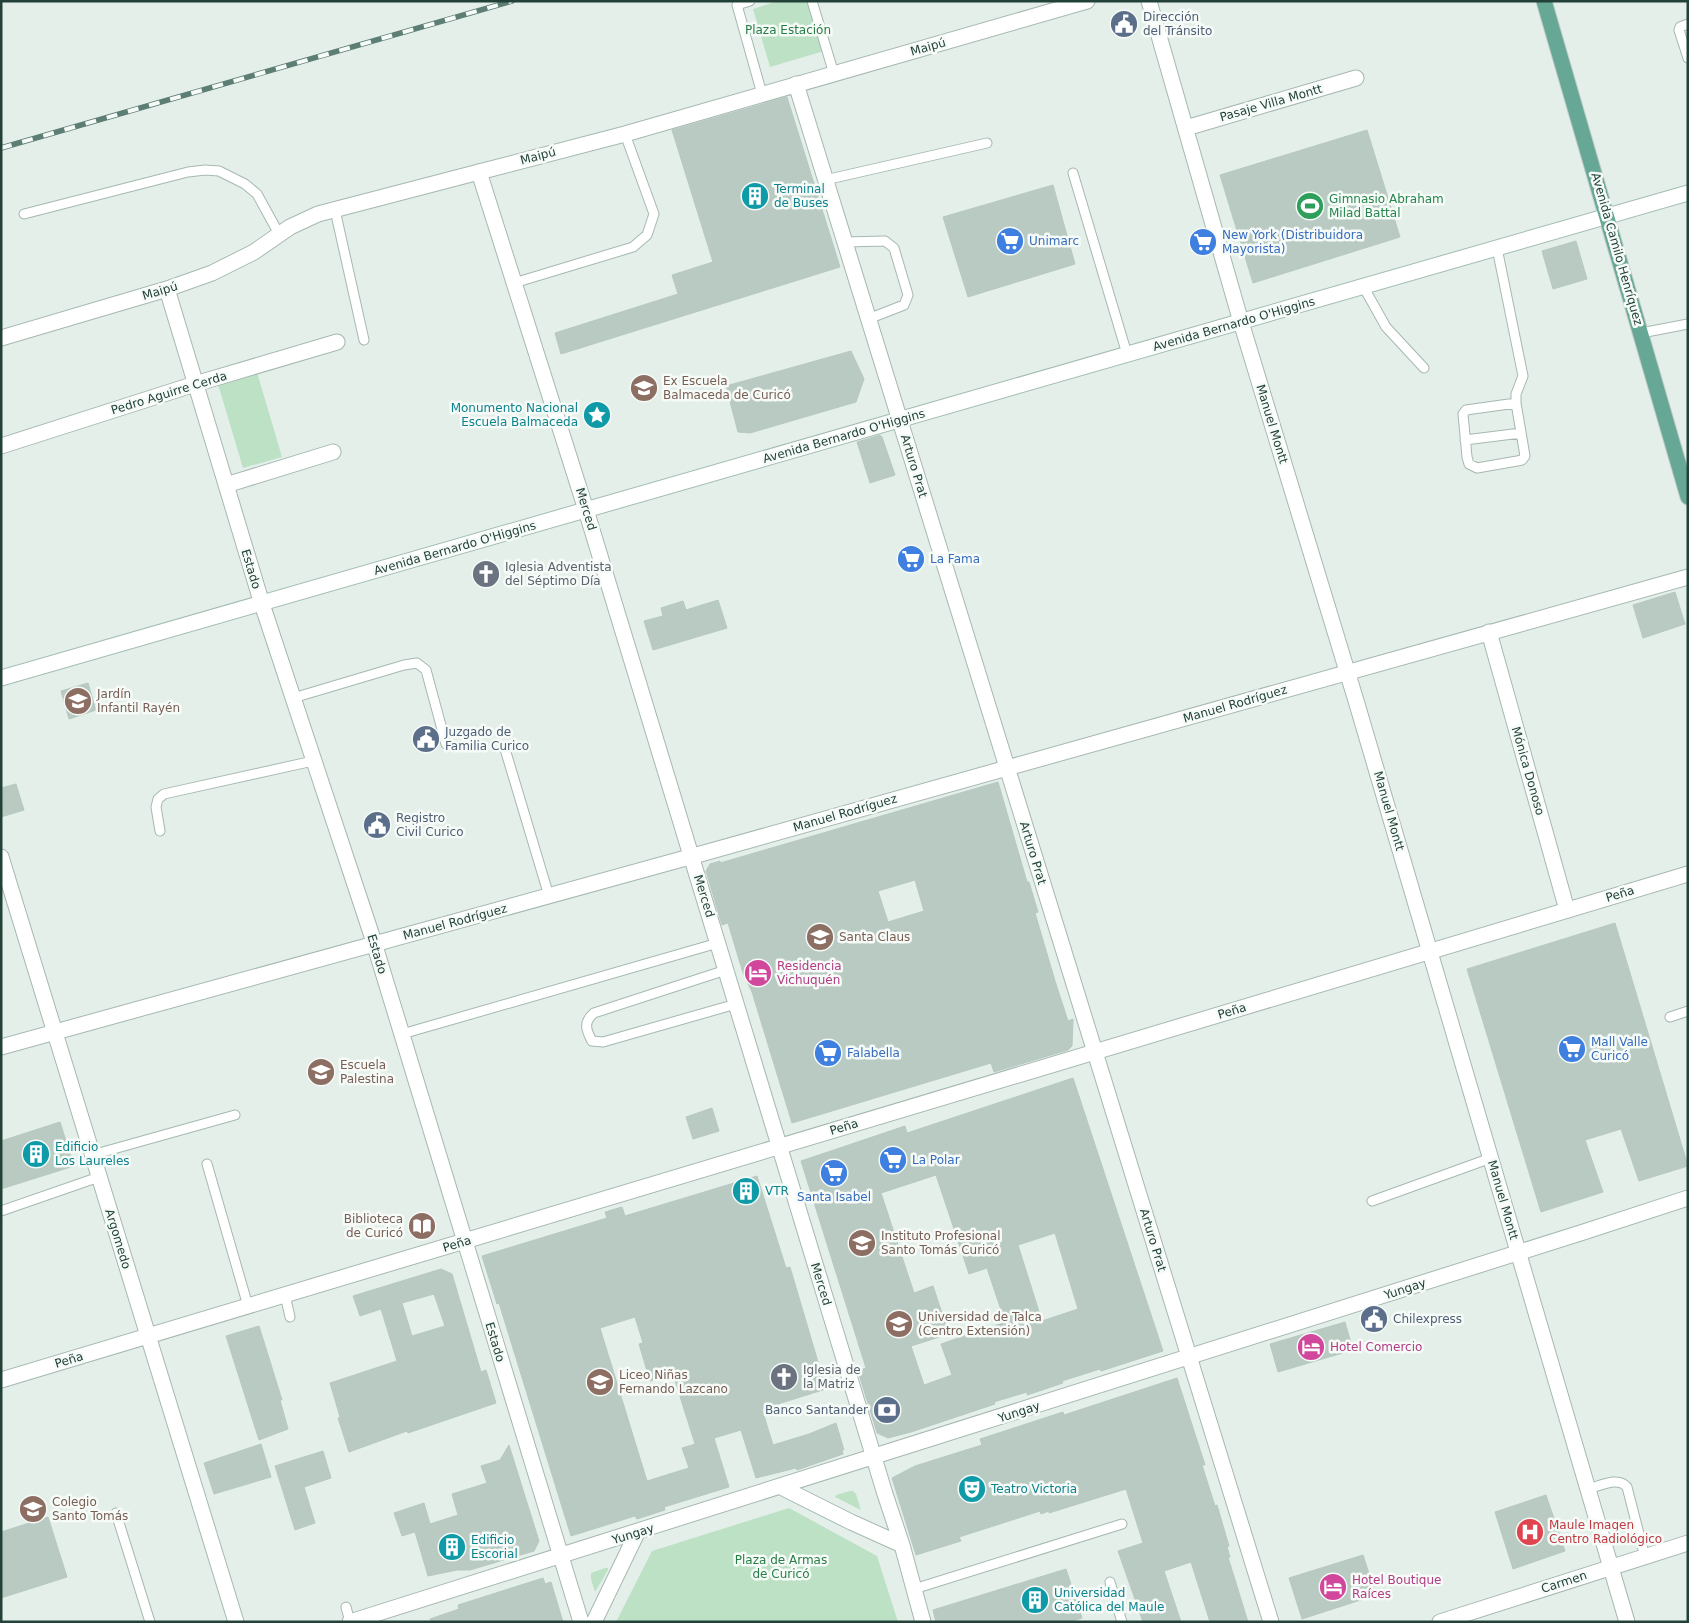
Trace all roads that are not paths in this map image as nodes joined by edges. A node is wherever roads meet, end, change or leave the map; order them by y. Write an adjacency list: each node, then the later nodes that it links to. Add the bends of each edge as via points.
1 (750, 1): 11 (lane, via 737,5)
2 (812, 1): 8 (lane)
3 (1087, 1): 8 (street, Maipú)
4 (1149, 1): 12 (street, Manuel Montt)
5 (1544, 1): 21 (main road, Avenida Camilo Henríquez)
6 (1688, 24): 7 (lane, via 1679,30)
7 (1688, 58)
8 (834, 74): 10 (street, Maipú)
9 (1356, 78): 12 (street, Pasaje Villa Montt)
10 (796, 84): 11 (street, Maipú); 17 (street, Arturo Prat)
11 (762, 94): 13 (street, Maipú)
12 (1186, 128): 29 (street, Manuel Montt)
13 (625, 134): 15 (street, Maipú); 25 (lane, via 654,214 647,235 633,247)
14 (987, 143): 17 (lane)
15 (479, 172): 19 (street, Maipú); 25 (street, Merced)
16 (1073, 173): 35 (lane)
17 (825, 180): 23 (street, Arturo Prat)
18 (1688, 193): 21 (street, Avenida Bernardo O'Higgins)
19 (336, 210): 22 (street, Maipú, via 301,221); 33 (lane)
20 (24, 214): 22 (lane, via 188,172 219,171 257,194)
21 (1607, 216): 24 (street, Avenida Bernardo O'Higgins); 31 (main road, Avenida Camilo Henríquez)
22 (279, 234): 27 (street, Maipú, via 234,263)
23 (845, 242): 28 (street, Arturo Prat); 28 (lane, via 885,241 894,248 897,258 908,295 904,305)
24 (1497, 248): 26 (street, Avenida Bernardo O'Higgins); 38 (lane, via 1523,376)
25 (514, 283): 46 (street, Merced)
26 (1363, 286): 29 (street, Avenida Bernardo O'Higgins); 36 (lane, via 1386,327)
27 (167, 289): 32 (street, Maipú); 37 (street, Estado)
28 (868, 319): 39 (street, Arturo Prat)
29 (1241, 322): 35 (street, Avenida Bernardo O'Higgins); 50 (street, Manuel Montt)
30 (1688, 324): 31 (lane)
31 (1641, 332): 45 (main road, Avenida Camilo Henríquez)
32 (1, 338)
33 (364, 340)
34 (336, 342): 37 (street, Pedro Aguirre Cerda)
35 (1128, 354): 39 (street, Avenida Bernardo O'Higgins)
36 (1424, 368)
37 (195, 384): 42 (street, Pedro Aguirre Cerda); 44 (street, Estado)
38 (1516, 403): 40 (lane); 41 (lane, via 1466,410 1463,414)
39 (899, 420): 46 (street, Avenida Bernardo O'Higgins); 56 (street, Arturo Prat)
40 (1521, 433): 41 (lane); 41 (lane, via 1525,456 1522,460 1477,468 1469,464)
41 (1466, 440)
42 (1, 446)
43 (333, 452): 44 (street)
44 (226, 484): 48 (street, Estado)
45 (1688, 497)
46 (586, 510): 48 (street, Avenida Bernardo O'Higgins); 58 (street, Merced)
47 (1688, 577): 49 (street, Manuel Rodríguez)
48 (262, 604): 51 (street, Avenida Bernardo O'Higgins); 52 (street, Estado)
49 (1490, 632): 50 (street, Manuel Rodríguez); 62 (street, Mónica Donoso)
50 (1347, 672): 56 (street, Manuel Rodríguez); 65 (street, Manuel Montt)
51 (1, 678)
52 (293, 698): 53 (lane, via 417,664 426,670); 55 (street, Estado)
53 (446, 744)
54 (505, 750): 61 (lane)
55 (314, 761): 57 (lane, via 164,794 156,806); 64 (street, Estado)
56 (1007, 768): 58 (street, Manuel Rodríguez); 73 (street, Arturo Prat)
57 (160, 831)
58 (692, 856): 61 (street, Manuel Rodríguez); 63 (street, Merced)
59 (1, 857): 70 (street, Argomedo)
60 (1688, 874): 62 (street, Peña)
61 (549, 896): 64 (street, Manuel Rodríguez)
62 (1567, 910): 65 (street, Peña)
63 (718, 943): 66 (street, Merced); 71 (lane)
64 (374, 944): 70 (street, Manuel Rodríguez); 71 (street, Estado)
65 (1430, 952): 73 (street, Peña); 77 (street, Manuel Montt)
66 (726, 970): 67 (street, Merced); 67 (lane, via 594,1013 586,1024 588,1034 592,1041 604,1042)
67 (736, 1004): 75 (street, Merced)
68 (1688, 1011): 69 (lane)
69 (1670, 1017)
70 (54, 1032): 72 (street, Manuel Rodríguez); 76 (street, Argomedo)
71 (402, 1034): 83 (street, Estado)
72 (1, 1047)
73 (1095, 1052): 75 (street, Peña); 89 (street, Arturo Prat)
74 (235, 1115): 76 (lane)
75 (780, 1146): 83 (street, Peña); 91 (street, Merced)
76 (92, 1155): 79 (street, Argomedo)
77 (1491, 1158): 81 (lane); 84 (street, Manuel Montt)
78 (207, 1164): 86 (lane)
79 (99, 1177): 82 (lane); 88 (street, Argomedo)
80 (1688, 1198): 84 (street, Yungay)
81 (1372, 1201)
82 (1, 1211)
83 (464, 1241): 85 (street, Peña); 99 (street, Estado)
84 (1519, 1253): 89 (street, Yungay); 93 (street, Manuel Montt)
85 (285, 1295): 86 (street, Peña); 87 (lane)
86 (248, 1306): 88 (street, Peña)
87 (290, 1317)
88 (148, 1336): 90 (street, Peña); 106 (street, Argomedo)
89 (1189, 1358): 91 (street, Yungay); 112 (street, Arturo Prat)
90 (1, 1380)
91 (874, 1458): 92 (street, Yungay); 98 (street, Merced)
92 (781, 1487): 96 (street, Yungay); 98 (street)
93 (1588, 1489): 100 (lane, via 1619,1481 1628,1487); 101 (street, Manuel Montt)
94 (116, 1513): 105 (lane)
95 (1122, 1524): 103 (lane)
96 (637, 1533): 99 (street, Yungay); 109 (street)
97 (1688, 1543): 100 (street, Carmen)
98 (902, 1545): 103 (street, Merced)
99 (560, 1556): 107 (street, Yungay); 108 (street, Estado)
100 (1645, 1557): 101 (street, Carmen)
101 (1611, 1567): 113 (street, Carmen); 114 (street, Manuel Montt)
102 (1110, 1582): 111 (lane)
103 (914, 1588): 110 (street, Merced)
104 (346, 1607): 107 (lane)
105 (150, 1622)
106 (236, 1622)
107 (350, 1622)
108 (580, 1622)
109 (594, 1622)
110 (924, 1622)
111 (1122, 1622)
112 (1271, 1622)
113 (1440, 1622)
114 (1627, 1622)

